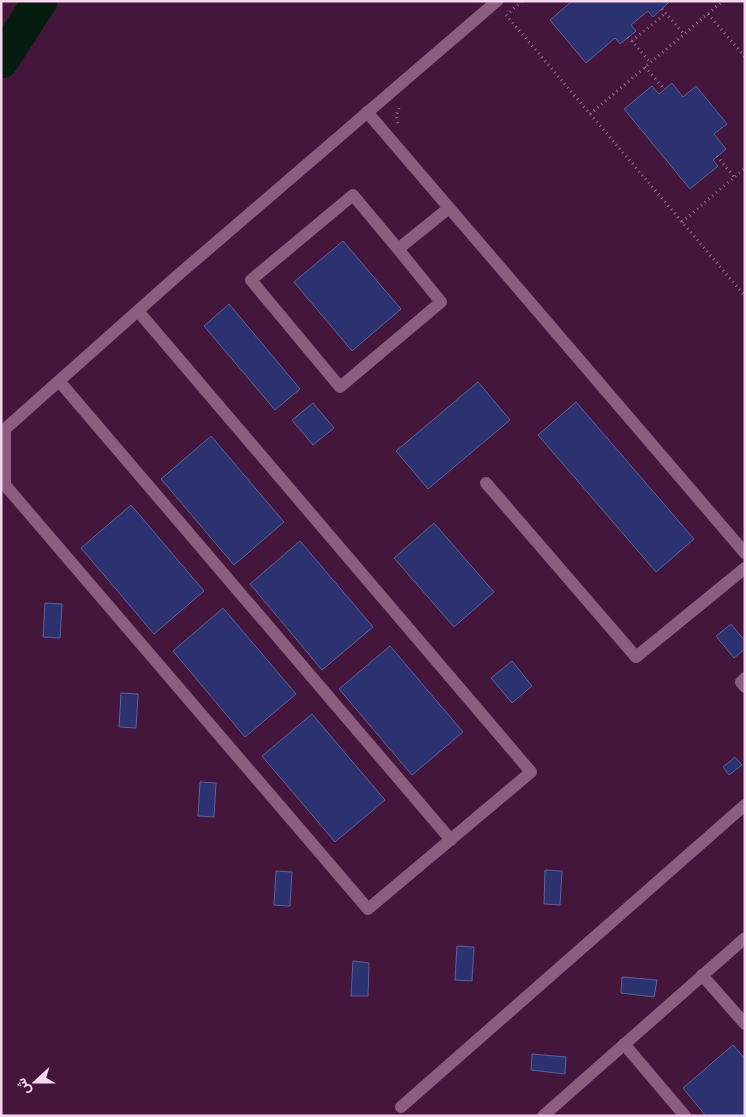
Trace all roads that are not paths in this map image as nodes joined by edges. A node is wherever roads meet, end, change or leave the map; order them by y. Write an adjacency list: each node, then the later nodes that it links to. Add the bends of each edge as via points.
1 (497, 1): 2 (street)
2 (367, 112): 3 (street); 5 (street)
3 (449, 208): 4 (street); 8 (street)
4 (398, 249): 4 (street, via 441,302 340,387 251,280 353,195)
5 (138, 311): 6 (street); 13 (street, via 532,772)
6 (59, 381): 13 (street); 13 (street, via 6,429 5,485 11,493 368,909)
7 (486, 483): 9 (street, via 636,658)
8 (745, 553)
9 (745, 568)
10 (745, 678): 11 (street, via 741,682)
11 (745, 687)
12 (745, 806): 18 (street)
13 (451, 840)
14 (744, 938): 15 (street)
15 (702, 975): 16 (street); 17 (street)
16 (745, 1024)
17 (624, 1044): 19 (street); 20 (street)
18 (401, 1107)
19 (543, 1116)
20 (685, 1116)

